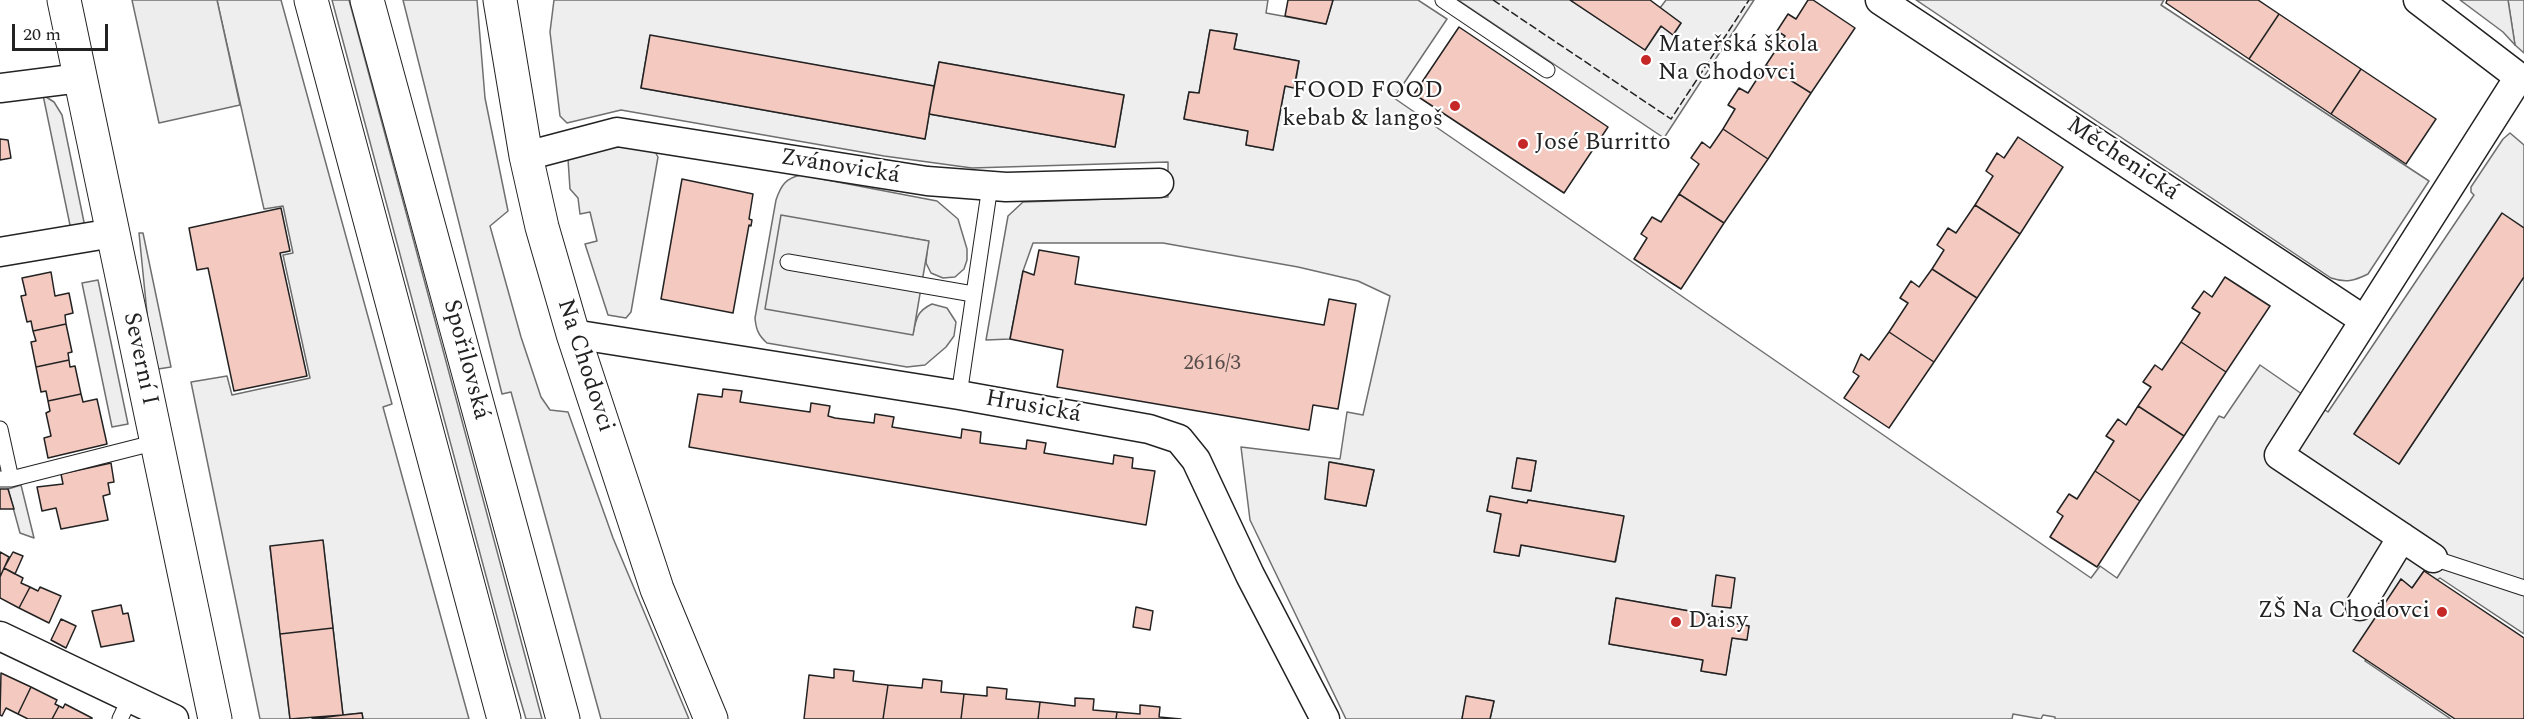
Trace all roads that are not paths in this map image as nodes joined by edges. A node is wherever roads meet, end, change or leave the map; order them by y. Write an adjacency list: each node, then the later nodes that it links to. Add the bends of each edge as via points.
1 (64, 0): 9 (main road, Severní I)
2 (311, 0): 33 (main road)
3 (367, 0): 34 (main road, Spořilovská)
4 (500, 0): 12 (main road, Na Chodovci)
5 (1443, 0): 8 (lane)
6 (1880, 0): 19 (street, Měchenická)
7 (2418, 0): 10 (street)
8 (1547, 70)
9 (80, 78): 11 (street); 15 (main road, Severní I)
10 (2522, 79): 19 (street)
11 (0, 88)
12 (526, 156): 14 (street, Zvánovická, via 617,132 927,181); 20 (main road, Na Chodovci)
13 (1159, 183): 14 (street, Zvánovická)
14 (990, 186): 18 (lane)
15 (113, 233): 16 (street); 23 (main road, Severní I)
16 (0, 252)
17 (788, 262): 18 (lane)
18 (973, 294): 21 (lane)
19 (2364, 320): 25 (street, via 2279,455)
20 (573, 334): 21 (street, Hrusická); 35 (main road, Na Chodovci, via 657,589)
21 (959, 395): 36 (street, Hrusická, via 1149,429 1179,439 1196,460)
22 (0, 429): 24 (lane)
23 (157, 442): 24 (lane); 32 (main road, Severní I)
24 (6, 479)
25 (2402, 537): 26 (street); 28 (street)
26 (2433, 558): 27 (lane)
27 (2524, 588)
28 (2360, 606)
29 (0, 636): 30 (street)
30 (125, 709): 31 (street)
31 (174, 719)
32 (215, 719)
33 (504, 719)
34 (563, 719)
35 (711, 719)
36 (1325, 719)

